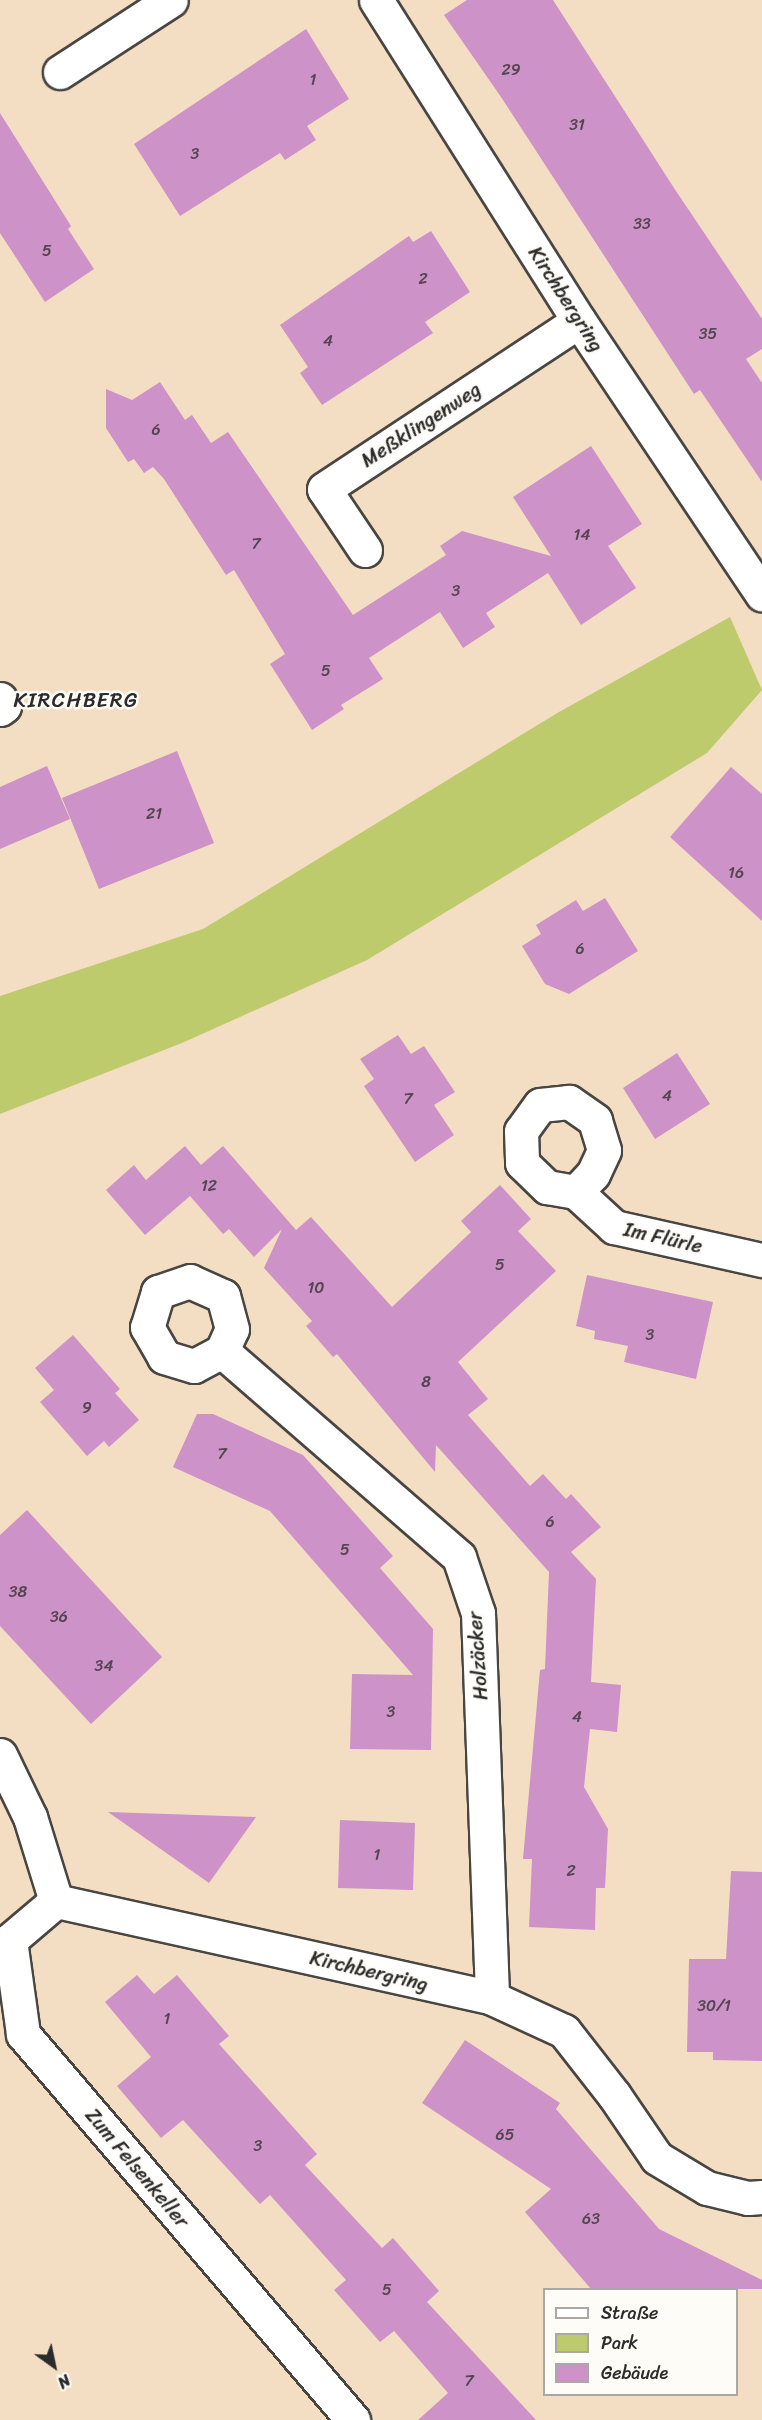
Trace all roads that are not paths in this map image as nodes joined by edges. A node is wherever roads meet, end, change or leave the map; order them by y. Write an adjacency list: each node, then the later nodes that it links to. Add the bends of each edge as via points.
1 (171, 0): 3 (street)
2 (376, 0): 4 (street, Kirchbergring)
3 (60, 72)
4 (579, 321): 5 (street, Meßklingenweg, via 324,489); 6 (street, Kirchbergring)
5 (365, 550)
6 (762, 594)
7 (0, 699): 8 (street, via 4,706)
8 (0, 709)
9 (576, 1192): 10 (street, Im Flürle, via 614,1227)
10 (762, 1260)
11 (222, 1351): 15 (street, Holzäcker, via 459,1557 478,1613)
12 (0, 1755): 13 (street, via 30,1818)
13 (56, 1900): 14 (street, Zum Felsenkeller); 15 (street, Kirchbergring)
14 (5, 1938): 17 (street, Zum Felsenkeller, via 23,2034)
15 (492, 1998): 16 (street, Kirchbergring, via 564,2031 657,2158 707,2188 748,2198)
16 (762, 2197)
17 (353, 2420)

